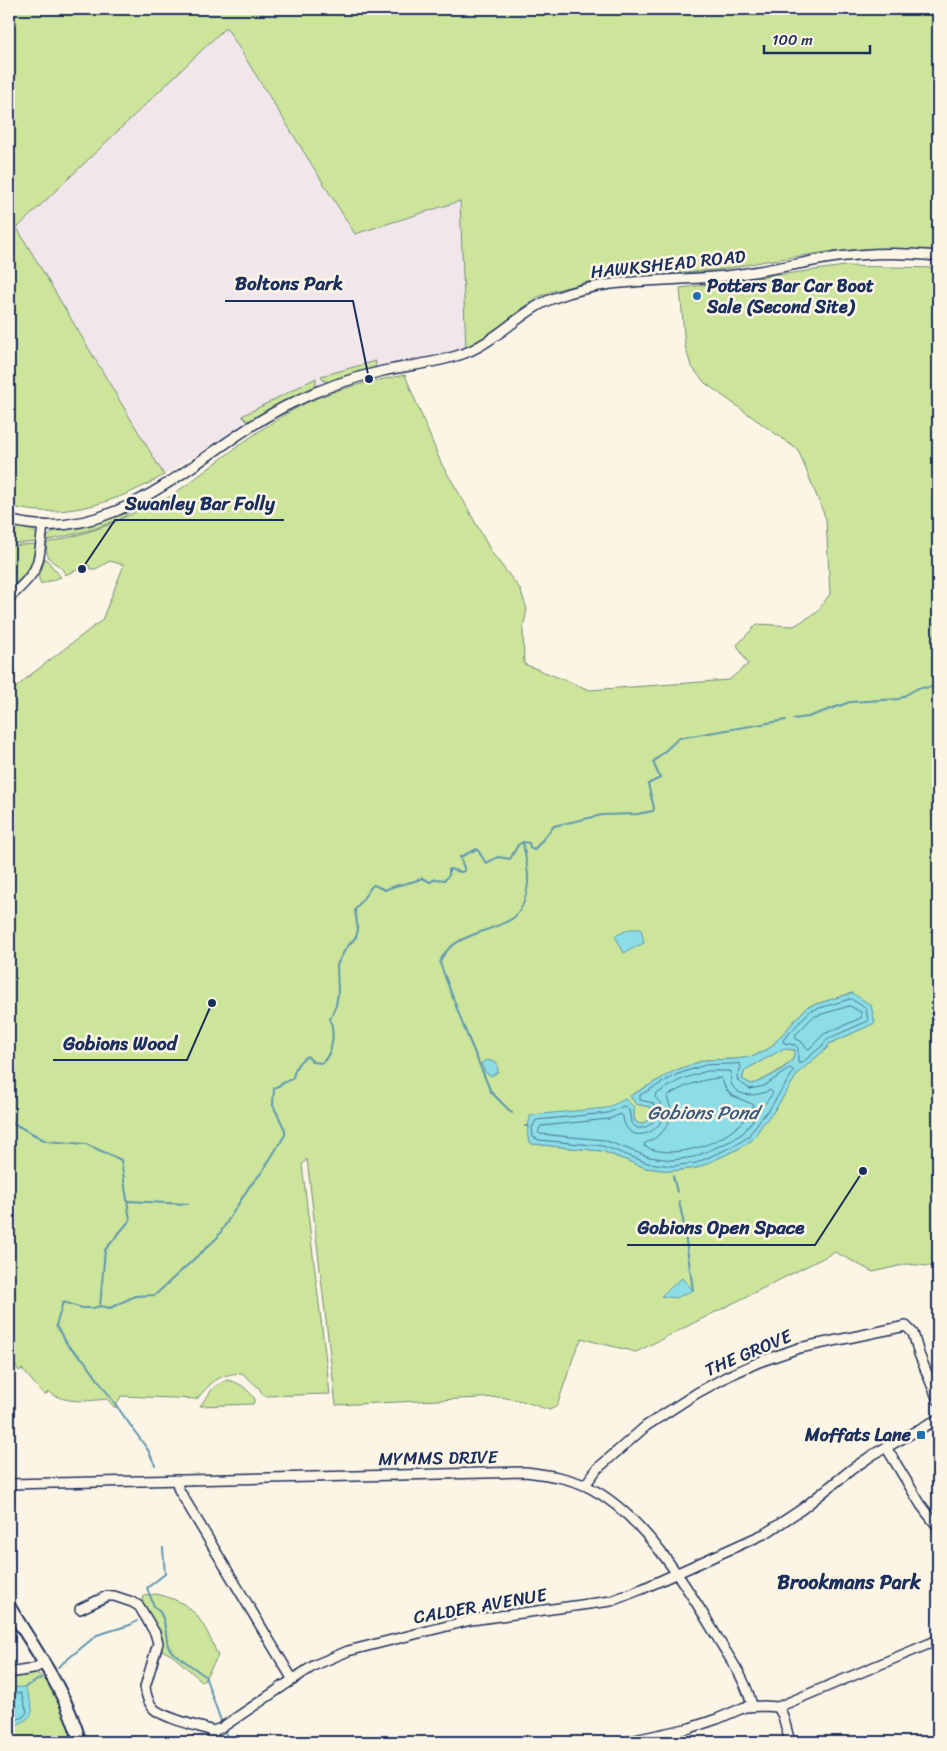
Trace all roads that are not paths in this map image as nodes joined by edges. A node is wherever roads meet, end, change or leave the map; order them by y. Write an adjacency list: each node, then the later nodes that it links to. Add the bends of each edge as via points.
1 (938, 256): 3 (street, HAWKSHEAD ROAD, via 881,255 826,259 728,276 610,283 572,292 544,302 486,342 462,354 342,382 290,404 127,506 81,523)
2 (9, 520): 3 (street, HAWKSHEAD ROAD)
3 (43, 525): 4 (street, via 36,570)
4 (9, 598)
5 (938, 1400): 10 (street, THE GROVE, via 913,1333 906,1326 798,1348 759,1362 697,1392 663,1414 596,1469)
6 (938, 1419): 7 (street)
7 (886, 1447): 11 (street, via 921,1505); 12 (street, via 783,1522 750,1541)
8 (176, 1480): 9 (street, MYMMS DRIVE); 10 (street, MYMMS DRIVE, via 526,1472); 18 (street)
9 (9, 1484)
10 (585, 1485): 12 (street, MYMMS DRIVE, via 611,1501 632,1520)
11 (938, 1526)
12 (675, 1573): 18 (street, CALDER AVENUE, via 611,1601 471,1620 364,1646 315,1665); 19 (street, MYMMS DRIVE, via 738,1672)
13 (9, 1606): 16 (main road)
14 (80, 1609): 21 (street, via 107,1596 139,1606 158,1643 145,1687 148,1701 160,1713)
15 (938, 1640): 20 (street)
16 (44, 1663): 17 (street, via 33,1669); 22 (main road, via 68,1709)
17 (9, 1673)
18 (293, 1680): 21 (street, CALDER AVENUE)
19 (752, 1706): 20 (street); 24 (street, via 690,1728)
20 (778, 1708): 25 (street)
21 (213, 1731): 23 (street)
22 (80, 1742)
23 (212, 1742)
24 (625, 1742)
25 (790, 1742)

